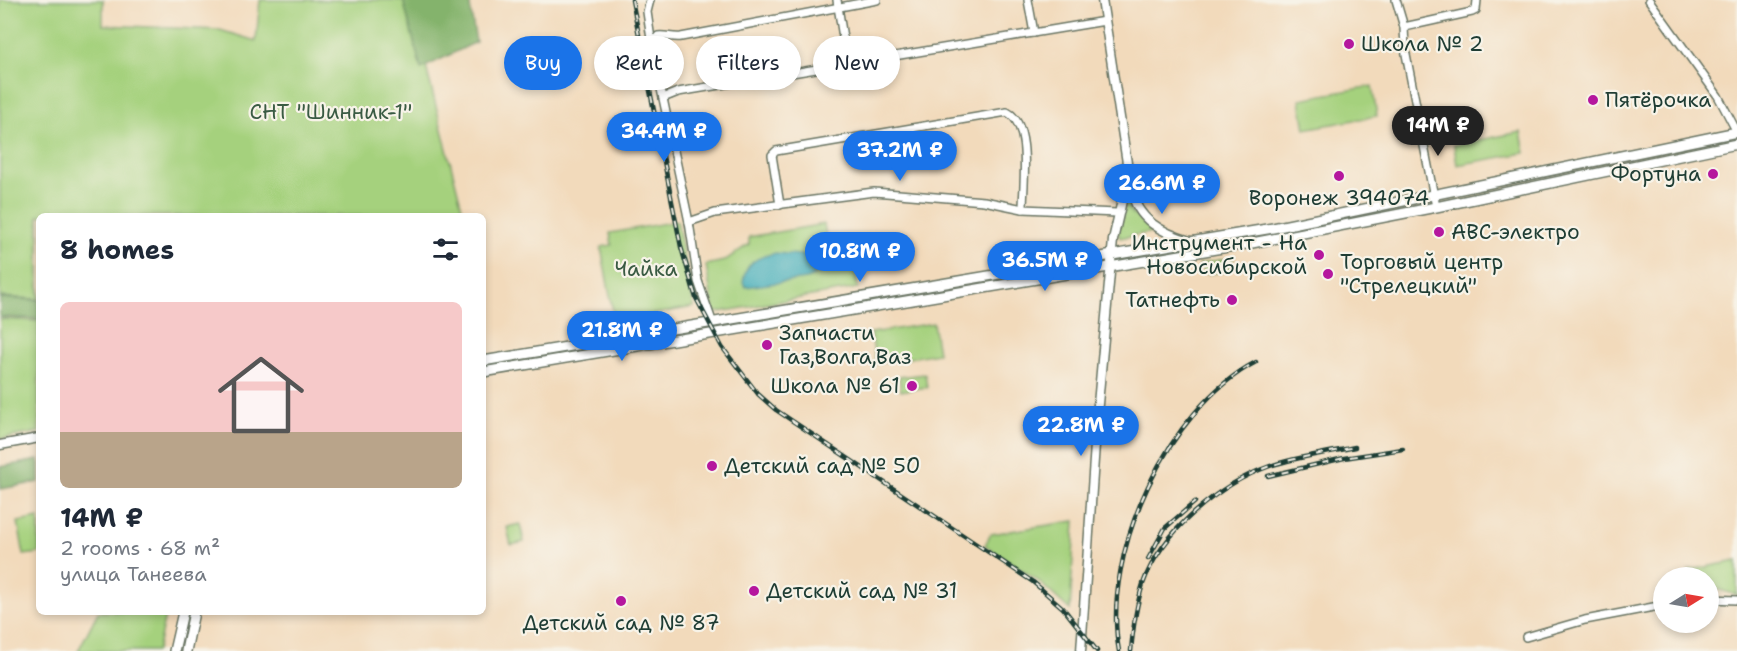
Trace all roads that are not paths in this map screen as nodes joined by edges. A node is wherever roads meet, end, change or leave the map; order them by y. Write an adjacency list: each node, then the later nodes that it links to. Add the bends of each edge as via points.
1 (650, 0): 12 (street, via 647,12)
2 (877, 0): 8 (street)
3 (1028, 0): 11 (street)
4 (1102, 0): 9 (street)
5 (1396, 0): 10 (street)
6 (1477, 0): 10 (street, via 1476,10)
7 (1650, 0): 19 (street, via 1718,96)
8 (837, 4): 13 (street); 14 (street)
9 (1106, 21): 11 (street); 21 (street)
10 (1404, 27): 22 (street)
11 (1034, 33): 15 (street)
12 (651, 36)
13 (684, 36)
14 (842, 36)
15 (900, 54)
16 (813, 69): 18 (street, via 678,92)
17 (661, 90): 18 (street)
18 (663, 98): 27 (street)
19 (1737, 132): 22 (main road)
20 (1737, 144): 24 (main road)
21 (1131, 189): 26 (street, via 1123,196); 28 (street, via 1140,213 1152,224)
22 (1434, 197): 24 (street); 28 (main road)
23 (780, 206): 25 (street, via 874,192 984,201); 25 (street, via 772,155 776,151 1007,112 1019,124 1024,149); 27 (street, via 714,213)
24 (1436, 207): 30 (main road)
25 (1023, 209): 26 (street)
26 (1118, 213): 29 (street)
27 (690, 222): 31 (street, via 698,281)
28 (1190, 241): 29 (main road)
29 (1113, 255): 30 (street); 31 (main road)
30 (1113, 267): 33 (main road); 44 (street, via 1097,415)
31 (712, 321): 32 (main road)
32 (486, 360)
33 (486, 372)
34 (36, 439): 35 (street)
35 (0, 445)
36 (1719, 599): 37 (street)
37 (1737, 600)
38 (1653, 607): 41 (street, via 1585,620)
39 (182, 615): 42 (main road)
40 (193, 615): 43 (main road)
41 (1526, 637)
42 (174, 651)
43 (186, 651)
44 (1081, 651)

